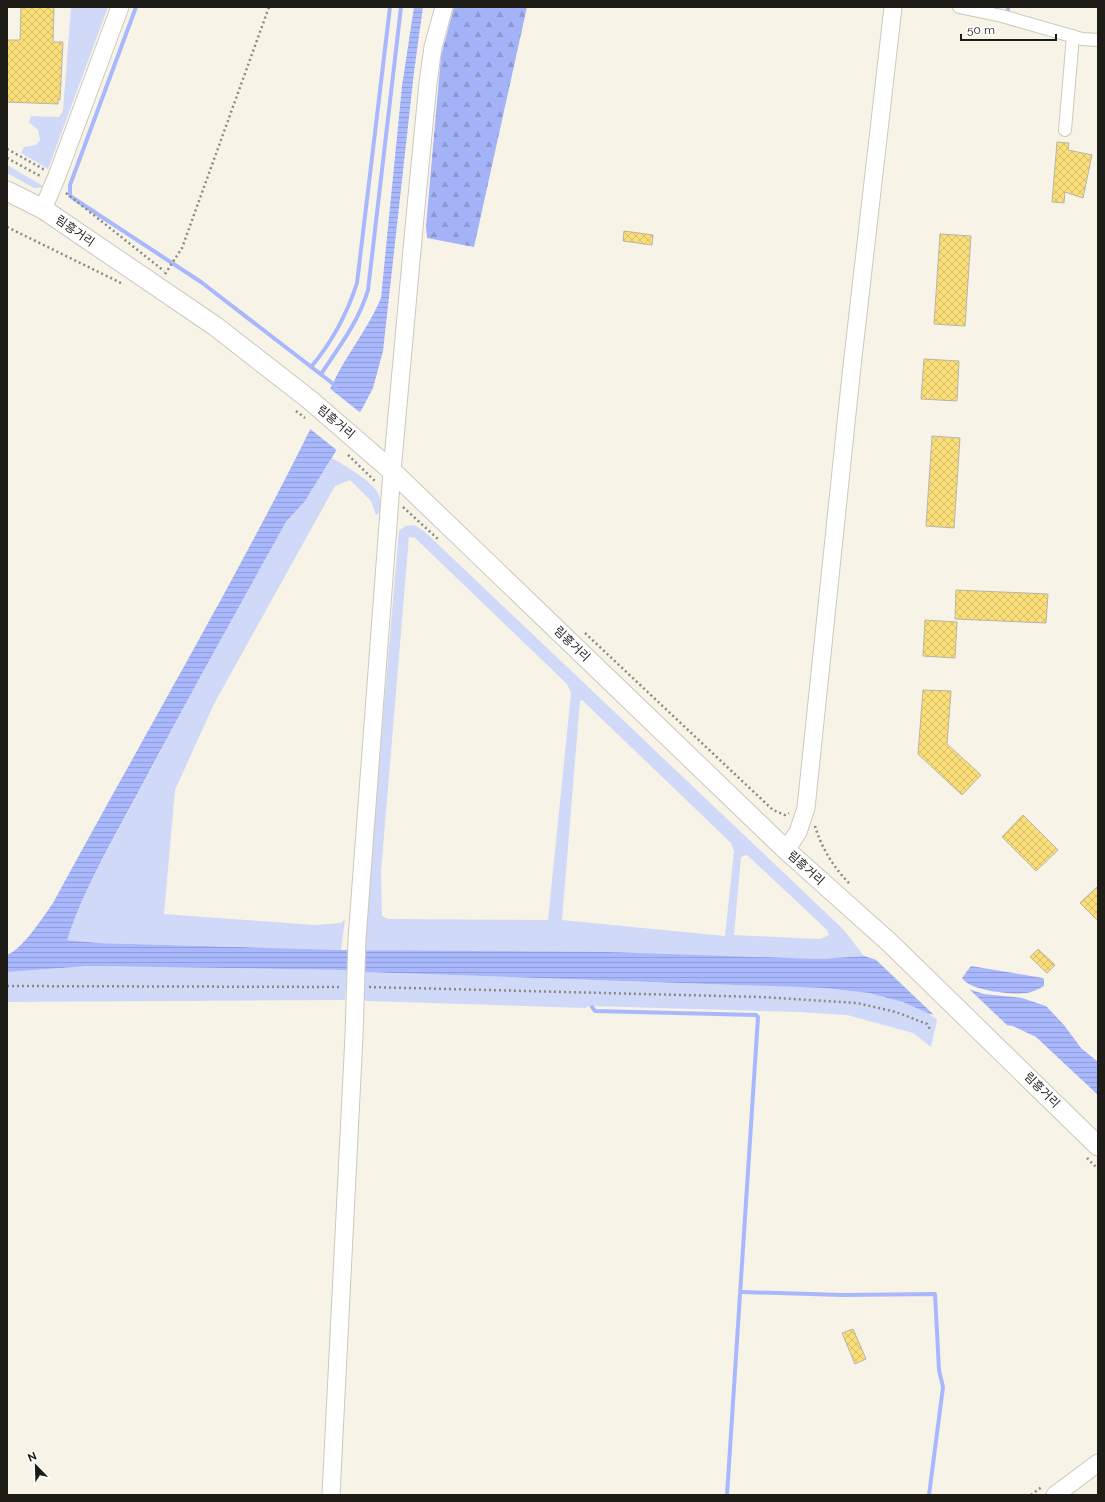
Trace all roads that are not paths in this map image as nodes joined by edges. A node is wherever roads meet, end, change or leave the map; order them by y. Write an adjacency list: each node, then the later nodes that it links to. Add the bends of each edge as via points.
1 (120, 7): 9 (street)
2 (444, 7): 10 (street, via 433,47 428,84)
3 (893, 7): 11 (street, via 851,375 806,808 798,832)
4 (959, 7): 5 (street)
5 (1073, 36): 6 (street); 7 (street)
6 (1096, 41)
7 (1065, 130)
8 (7, 191): 9 (main road, 림흥거리)
9 (43, 209): 10 (main road, 림흥거리, via 214,326 301,408 355,438)
10 (392, 471): 11 (main road, 림흥거리); 14 (street, via 357,939)
11 (786, 850): 12 (main road, 림흥거리, via 890,944)
12 (1098, 1146)
13 (1098, 1463): 15 (street)
14 (331, 1495)
15 (1055, 1495)

